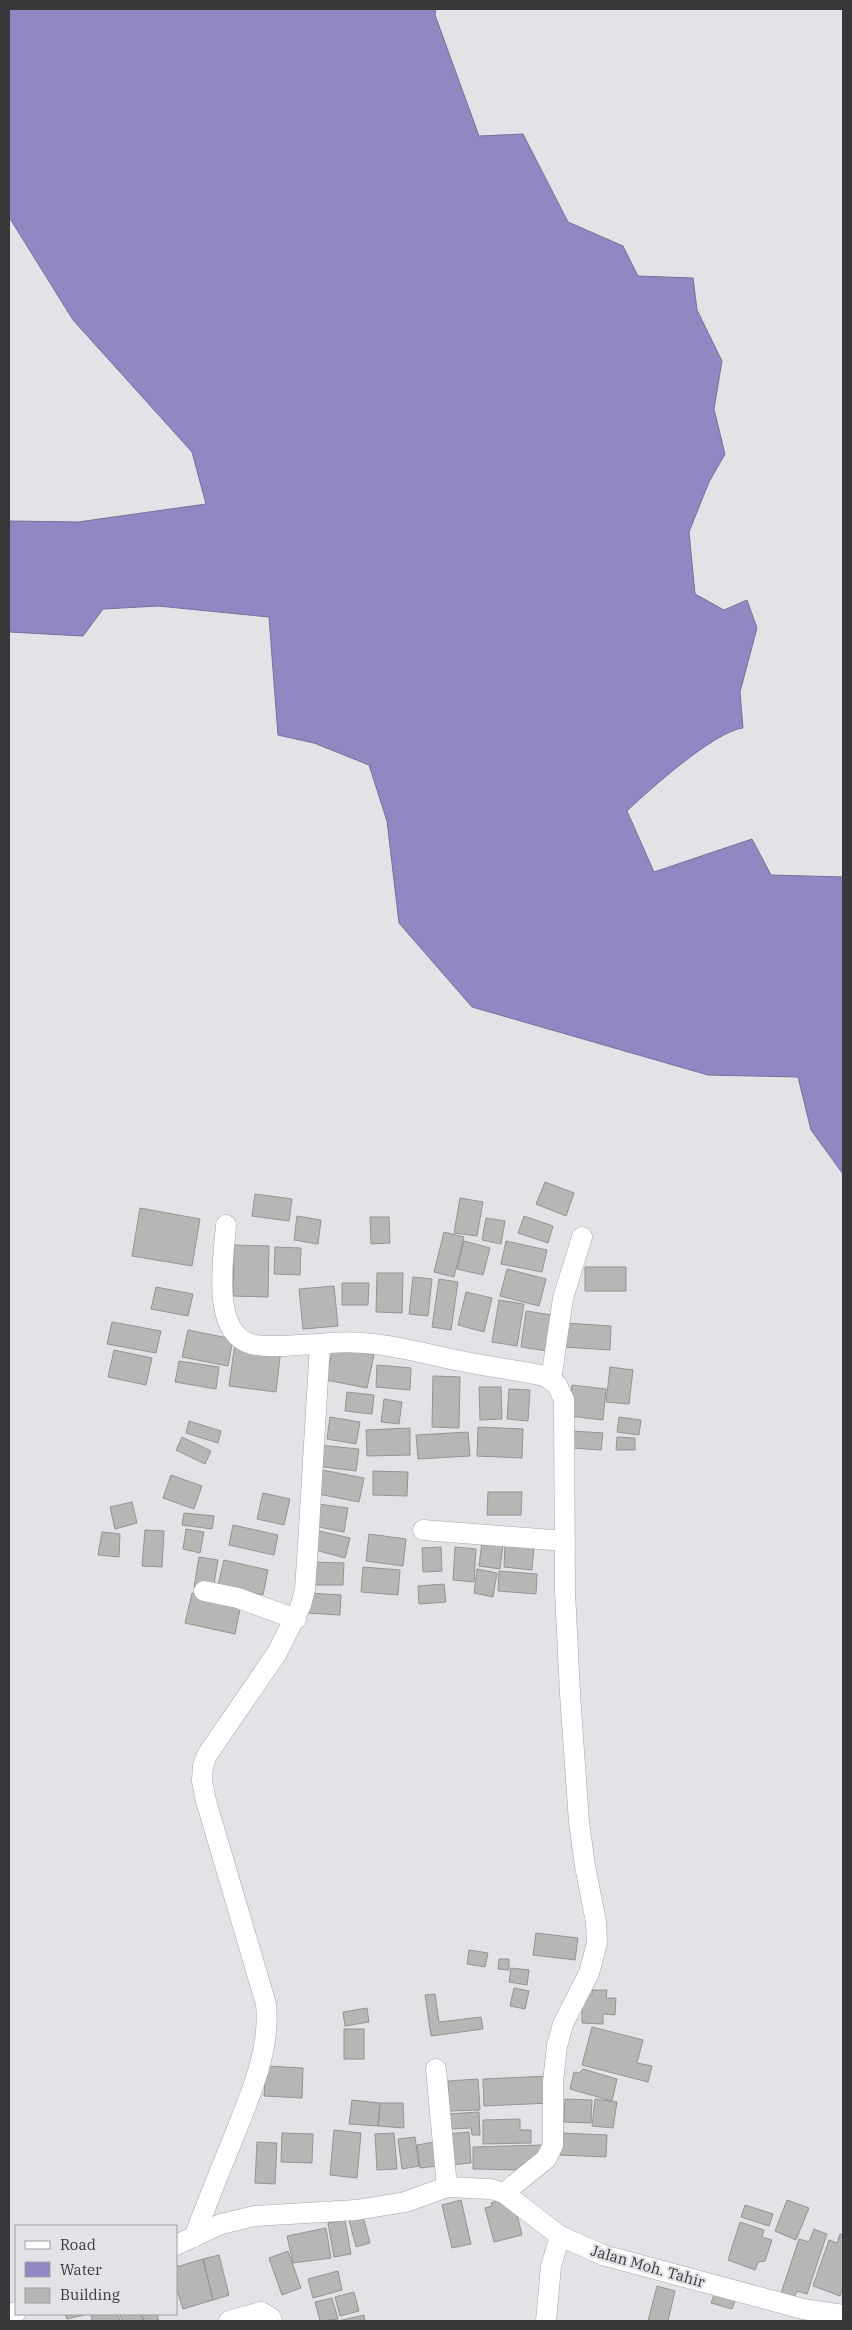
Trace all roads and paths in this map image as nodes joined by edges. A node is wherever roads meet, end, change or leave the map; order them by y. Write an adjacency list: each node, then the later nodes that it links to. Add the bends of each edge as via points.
1 (226, 1225): 3 (street, via 222,1294 224,1312 236,1335 260,1345)
2 (582, 1237): 4 (street, via 563,1298)
3 (320, 1344): 4 (street, via 356,1341 392,1346 535,1374); 8 (street, via 305,1589)
4 (551, 1380): 6 (street, via 562,1392 565,1411)
5 (423, 1530): 6 (street)
6 (565, 1541): 11 (street, via 567,1648 579,1813 597,1943 589,1973 563,2024 557,2046 553,2082 553,2145 546,2159)
7 (204, 1591): 8 (street, via 238,1598)
8 (296, 1619): 13 (street, via 277,1654 215,1740 202,1766 206,1801 266,2004 268,2023 262,2058 246,2107)
9 (436, 2069): 10 (street)
10 (447, 2188): 11 (street, Jalan Moh. Tahir, via 491,2189); 13 (street, Jalan Moh. Tahir, via 405,2202 356,2210 255,2216 221,2224)
11 (504, 2193): 12 (street, Jalan Moh. Tahir)
12 (560, 2236): 14 (street, Jalan Moh. Tahir, via 624,2262 803,2309); 17 (street, via 550,2266)
13 (185, 2241)
14 (843, 2314)
15 (266, 2317): 16 (street)
16 (229, 2321)
17 (546, 2321)

